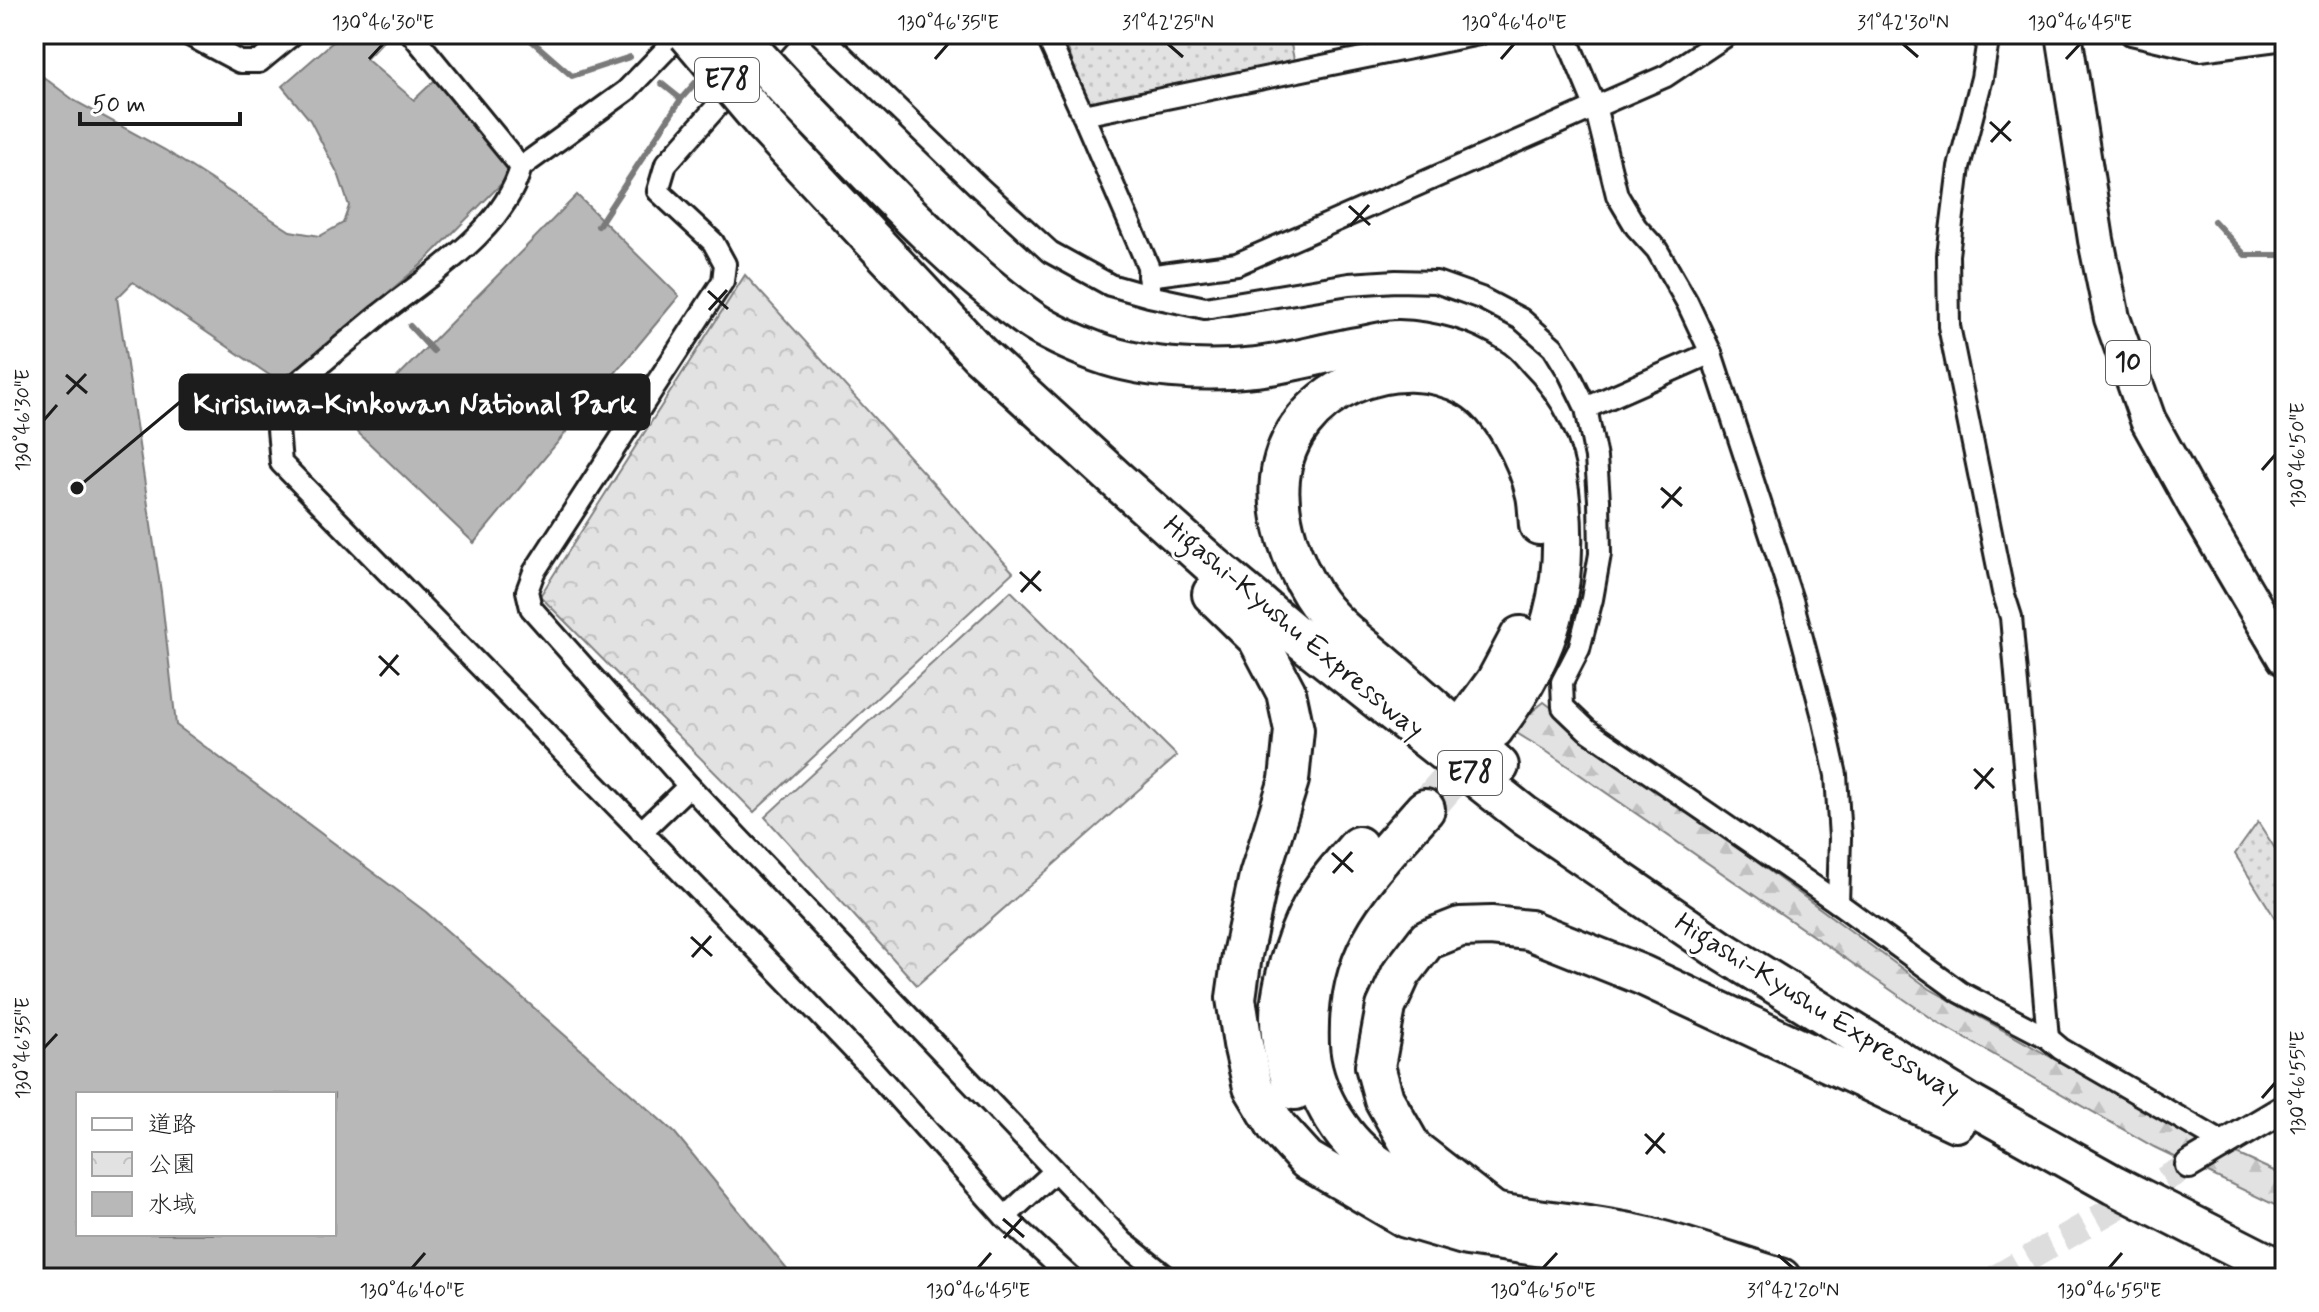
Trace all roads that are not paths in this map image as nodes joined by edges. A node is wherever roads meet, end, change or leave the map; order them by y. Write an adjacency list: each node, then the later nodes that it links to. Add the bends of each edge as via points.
1 (187, 34): 2 (street, via 240,62 259,62)
2 (293, 34)
3 (412, 34): 21 (street)
4 (681, 34): 21 (street, via 626,91)
5 (688, 34): 19 (highway, Higashi-Kyushu Expressway / E78, bridge)
6 (717, 34): 19 (highway, Higashi-Kyushu Expressway / E78)
7 (736, 34): 19 (highway, bridge)
8 (781, 34): 28 (street, via 666,164 658,191 713,242 725,264 723,281 534,572 527,591 531,608)
9 (820, 34): 22 (street, via 1050,252 1110,285)
10 (1046, 34): 20 (street)
11 (1479, 34): 20 (street)
12 (1565, 34): 18 (street)
13 (1729, 34): 18 (street, via 1666,76)
14 (1989, 34): 31 (street, via 1959,167 1948,255 1949,326 2011,617)
15 (2064, 34): 26 (highway, 10, via 2112,318 2148,420)
16 (2131, 34): 17 (street, via 2200,50)
17 (2285, 39)
18 (1595, 106): 22 (street, via 1237,264); 23 (street, via 1617,195 1657,250)
19 (782, 112): 24 (highway, Higashi-Kyushu Expressway / E78); 27 (highway, Higashi-Kyushu Expressway / E78, via 999,345 1148,485 1259,582); 27 (highway, via 1026,317 1090,350 1142,364 1197,369 1257,367 1397,340 1449,347 1491,368 1517,394 1552,454 1563,526 1562,569 1549,629 1517,699 1482,724 1496,681 1526,621 1539,529 1536,494 1514,437 1494,409 1472,389 1445,376 1416,371 1365,378 1323,401 1300,426 1280,476 1279,497 1281,520 1313,596 1343,629)
20 (1083, 115): 22 (street, via 1148,266)
21 (521, 167): 29 (street, via 505,204 472,242 288,391 277,418 281,463)
22 (1148, 286): 25 (street, via 1205,308 1349,284 1436,282 1521,319 1553,347)
23 (1711, 353): 25 (street); 30 (street, via 1792,600 1823,717 1836,775)
24 (979, 354): 36 (highway, via 1258,639 1286,692 1294,730 1289,780 1259,876 1236,998 1253,1087 1277,1127 1307,1160); 39 (highway, Higashi-Kyushu Expressway / E78, via 1210,563 1525,816 1719,949 1971,1105 2101,1178)
25 (1586, 408): 30 (street, via 1596,458 1600,554 1579,649 1562,682 1563,707 1587,730)
26 (2285, 658)
27 (1516, 781): 39 (highway, Higashi-Kyushu Expressway / E78, via 1854,1009)
28 (689, 786): 29 (street); 35 (street)
29 (641, 832): 38 (street, via 873,1070)
30 (1838, 903): 31 (street, via 1960,992)
31 (2048, 1038): 33 (street)
32 (2285, 1108): 33 (street)
33 (2225, 1144): 34 (street)
34 (2189, 1165)
35 (1055, 1171): 38 (street); 41 (street, via 1123,1242)
36 (1345, 1183): 37 (highway, via 1303,1112 1285,1063 1280,1016 1286,976 1320,892 1350,855 1416,800 1325,941 1308,1016 1310,1056 1322,1101 1374,1163 1416,1186); 42 (highway, via 1406,1218 1467,1236)
37 (1494, 1212): 39 (highway, via 1412,1148 1384,1099 1375,1066 1386,1007 1401,974 1427,940 1460,927 1529,930 1642,975 2105,1195); 43 (highway, via 1647,1237)
38 (1005, 1217): 40 (street)
39 (2279, 1261)
40 (1071, 1278)
41 (1168, 1278)
42 (1684, 1278)
43 (1781, 1278)

